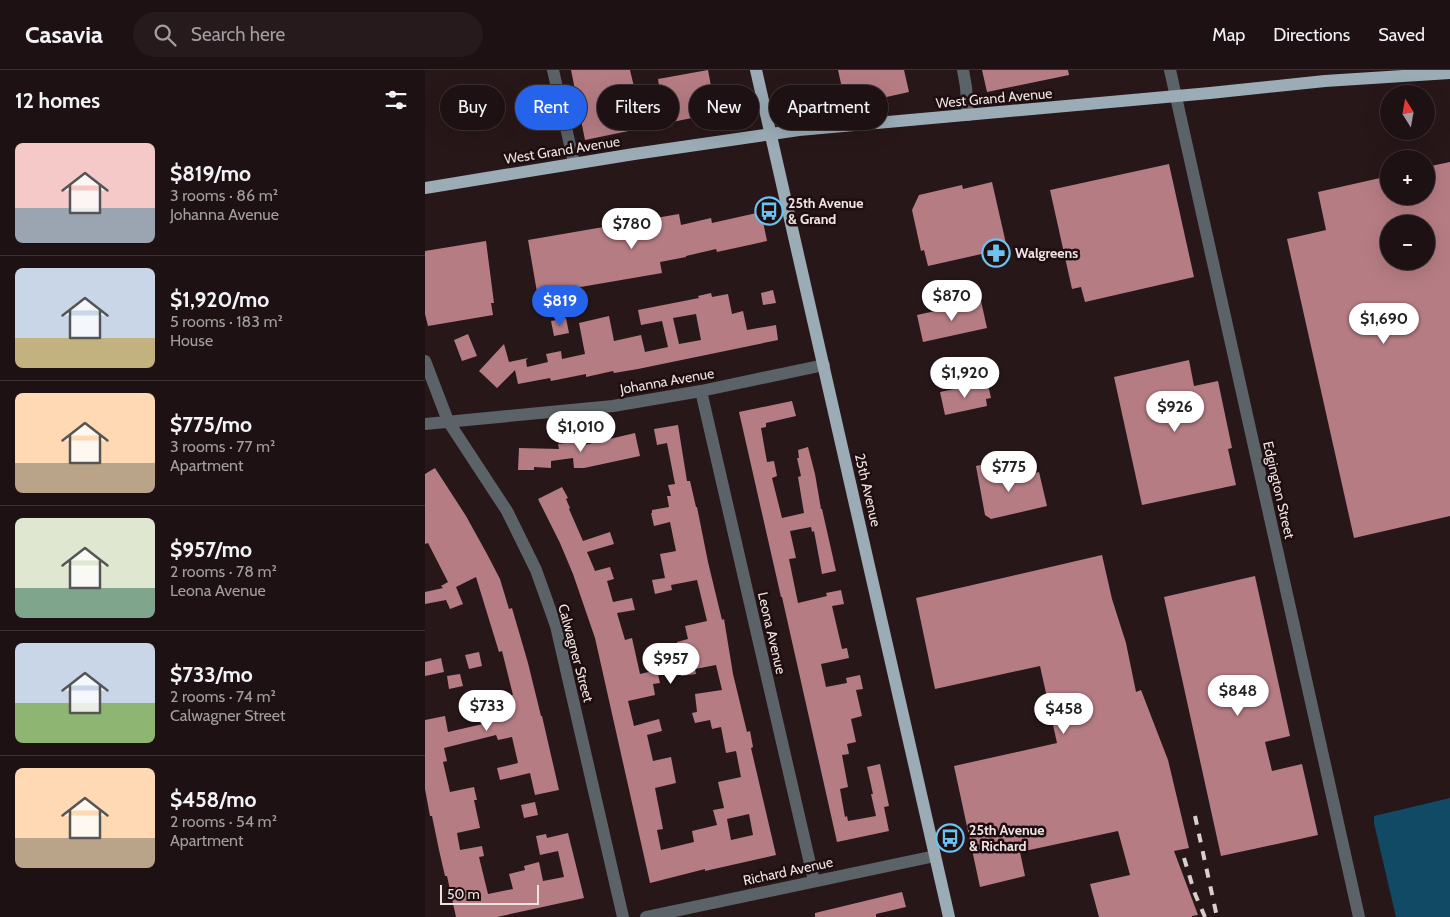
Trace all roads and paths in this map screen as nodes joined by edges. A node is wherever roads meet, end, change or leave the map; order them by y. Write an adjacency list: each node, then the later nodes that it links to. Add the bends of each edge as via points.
1 (553, 70): 10 (street)
2 (756, 70): 9 (main road, 25th Avenue)
3 (963, 70): 8 (street)
4 (1170, 70): 7 (street, Edgington Street)
5 (1450, 73): 6 (main road, West Grand Avenue)
6 (1375, 74): 7 (main road, West Grand Avenue)
7 (1176, 96): 8 (main road, West Grand Avenue); 22 (street, Edgington Street)
8 (968, 115): 9 (main road, West Grand Avenue)
9 (770, 133): 10 (main road, West Grand Avenue); 13 (main road, 25th Avenue)
10 (574, 163): 11 (main road, West Grand Avenue)
11 (425, 188)
12 (425, 361): 15 (street, Calwagner Street)
13 (824, 365): 14 (street, Johanna Avenue); 17 (main road, 25th Avenue)
14 (701, 391): 15 (street, Johanna Avenue, via 613,406); 18 (street, Leona Avenue)
15 (448, 421): 16 (street, Johanna Avenue); 19 (street, Calwagner Street, via 507,511 535,570 556,626)
16 (425, 424)
17 (935, 856): 18 (street, Richard Avenue); 21 (main road, 25th Avenue)
18 (814, 880): 20 (street, Richard Avenue)
19 (623, 917)
20 (646, 917)
21 (949, 917)
22 (1359, 917)

